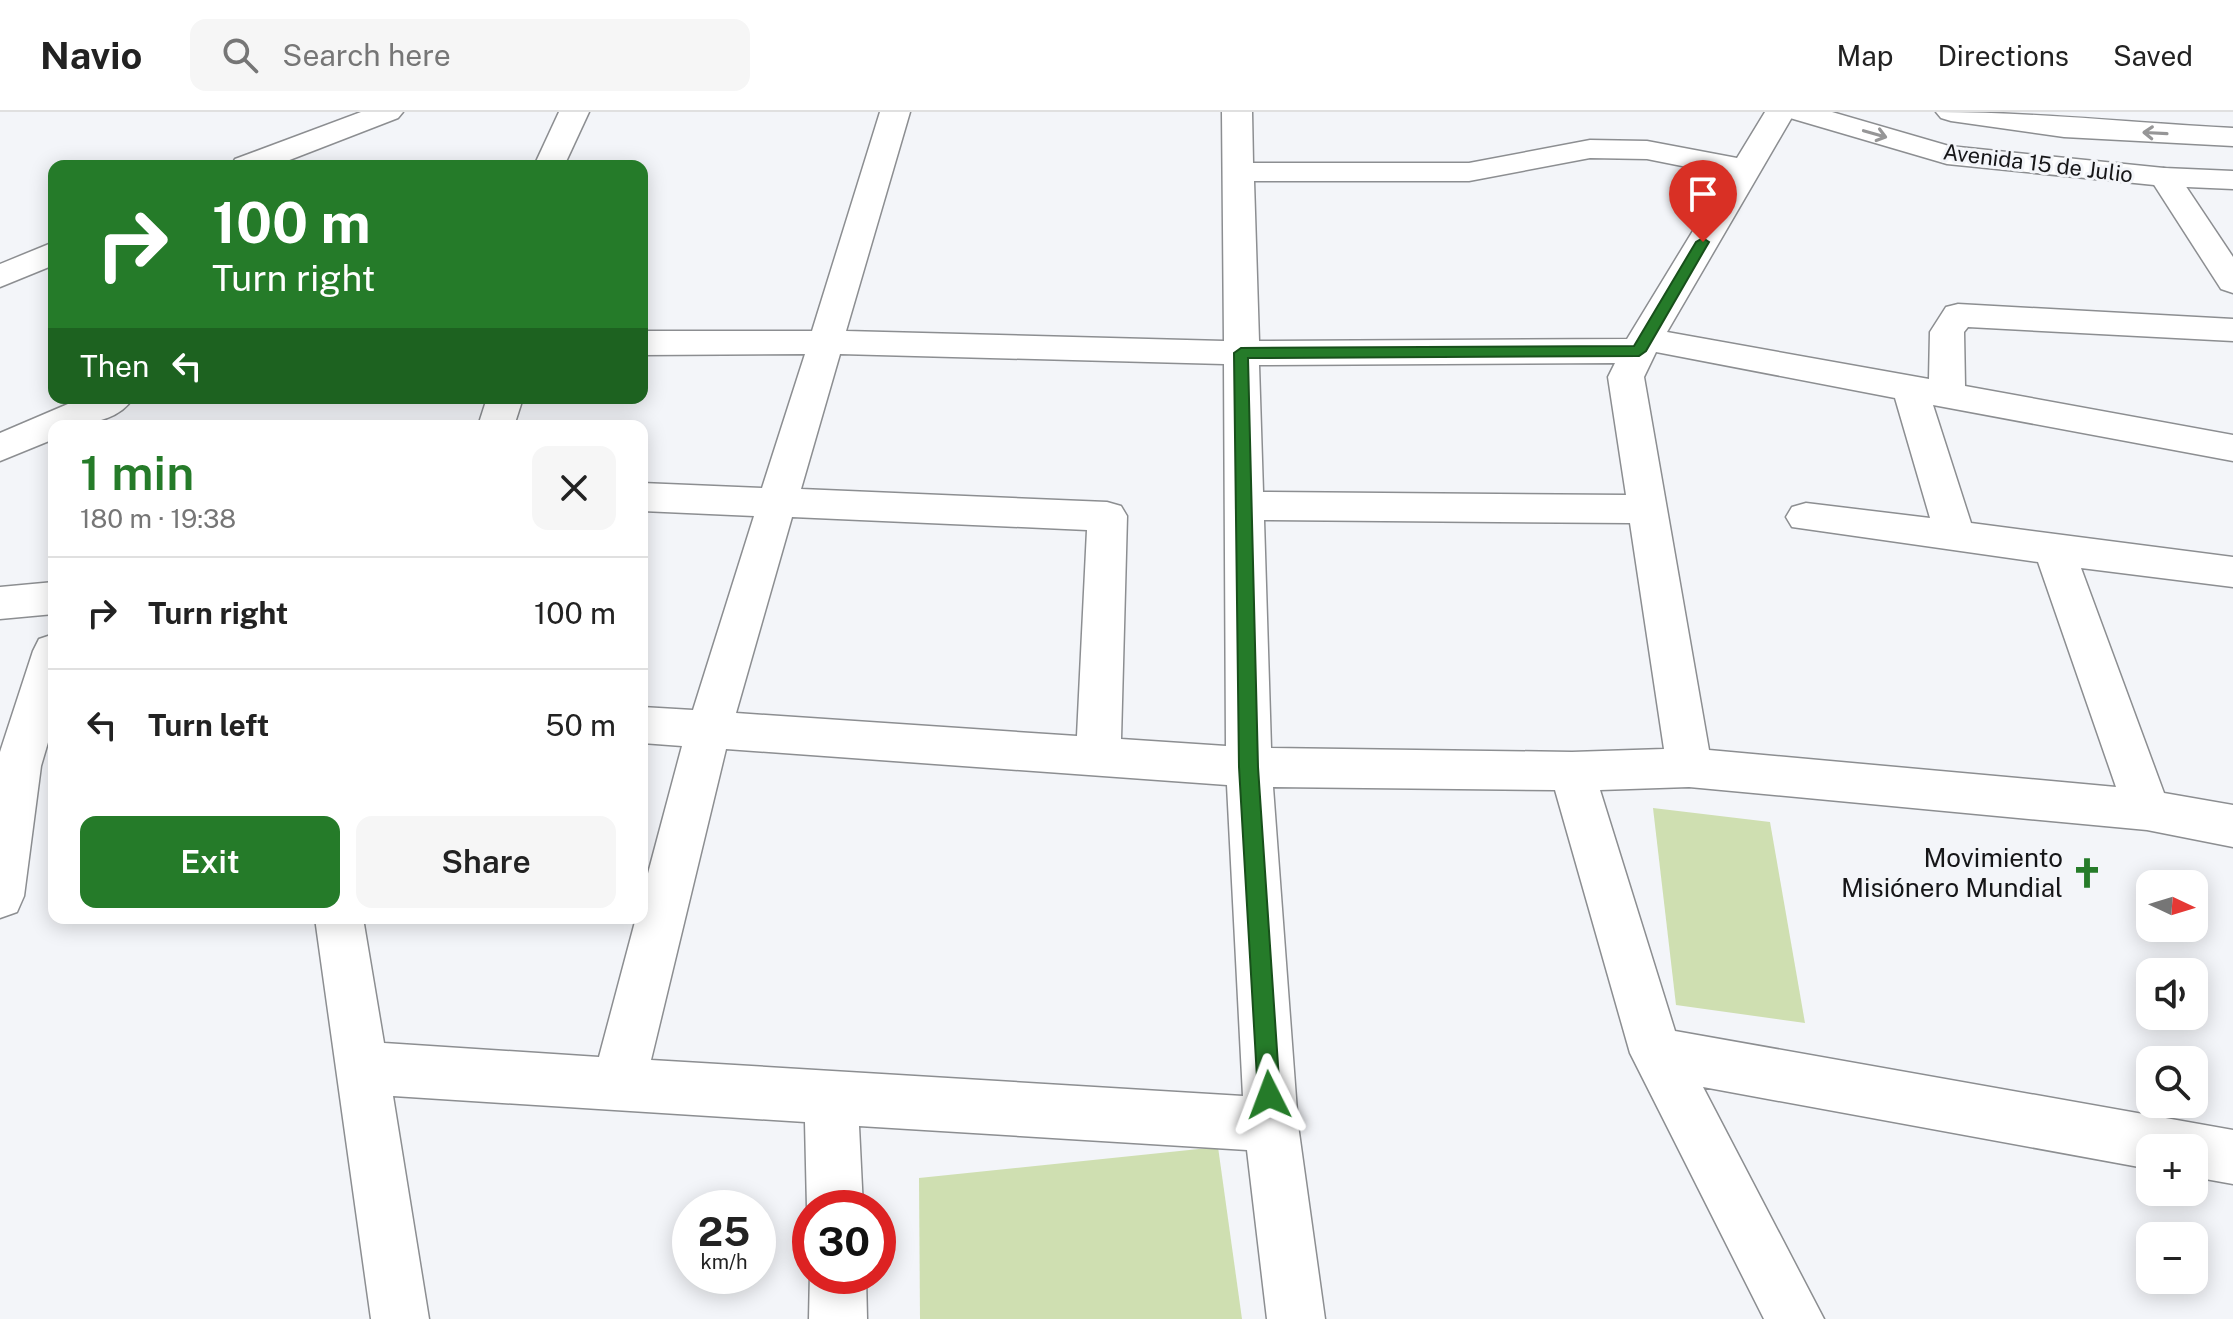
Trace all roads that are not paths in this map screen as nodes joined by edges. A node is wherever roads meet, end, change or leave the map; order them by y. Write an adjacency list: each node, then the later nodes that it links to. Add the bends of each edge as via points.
1 (388, 112): 9 (street)
2 (574, 112): 10 (street)
3 (895, 112): 19 (street)
4 (1237, 112): 12 (street)
5 (1780, 112): 11 (street)
6 (1800, 112): 13 (street, Avenida 15 de Julio, one-way to 13, via 1947,155)
7 (1951, 112): 8 (street, Avenida 15 de Julio, one-way to 7, via 2064,128)
8 (2233, 137)
9 (262, 160)
10 (552, 160)
11 (1746, 169): 12 (street, via 1647,150 1590,149 1469,172); 21 (street)
12 (1238, 172): 22 (street)
13 (2164, 177): 14 (street, Avenida 15 de Julio); 17 (street)
14 (2233, 180)
15 (48, 264): 16 (street)
16 (0, 277)
17 (2233, 282)
18 (2233, 330): 24 (street, via 1958,315 1947,332)
19 (825, 342): 20 (street); 22 (street); 31 (street)
20 (648, 343)
21 (1642, 345): 22 (street); 23 (street); 33 (street, via 1626,377)
22 (1241, 353): 32 (street)
23 (1910, 388): 24 (street); 35 (street)
24 (1947, 395): 29 (street)
25 (101, 404): 26 (street)
26 (64, 420)
27 (48, 427): 28 (street)
28 (0, 448)
29 (2233, 448)
30 (648, 497): 31 (street)
31 (777, 501): 42 (street); 43 (street, via 1107,516)
32 (1244, 506): 33 (street); 45 (street)
33 (1647, 509): 46 (street)
34 (1806, 517): 35 (street)
35 (1955, 536): 36 (street)
36 (2054, 549): 37 (street); 48 (street)
37 (2233, 572)
38 (48, 599): 39 (street)
39 (0, 603)
40 (48, 674): 44 (street)
41 (648, 725): 42 (street)
42 (709, 729): 43 (street); 54 (street)
43 (1098, 756): 45 (street)
44 (24, 766): 50 (street)
45 (1249, 767): 47 (street); 56 (street)
46 (1689, 768): 47 (street); 48 (street)
47 (1572, 771): 52 (street)
48 (2147, 810): 49 (street)
49 (2233, 826)
50 (0, 896)
51 (340, 924): 53 (street)
52 (1656, 1053): 57 (street); 65 (street)
53 (361, 1068): 54 (street); 62 (street)
54 (618, 1085): 55 (street)
55 (831, 1098): 56 (street); 60 (street)
56 (1271, 1125): 64 (street)
57 (2136, 1140)
58 (2208, 1153): 59 (street)
59 (2233, 1157)
60 (834, 1190)
61 (837, 1294): 63 (street)
62 (400, 1319)
63 (838, 1319)
64 (1296, 1319)
65 (1795, 1319)

